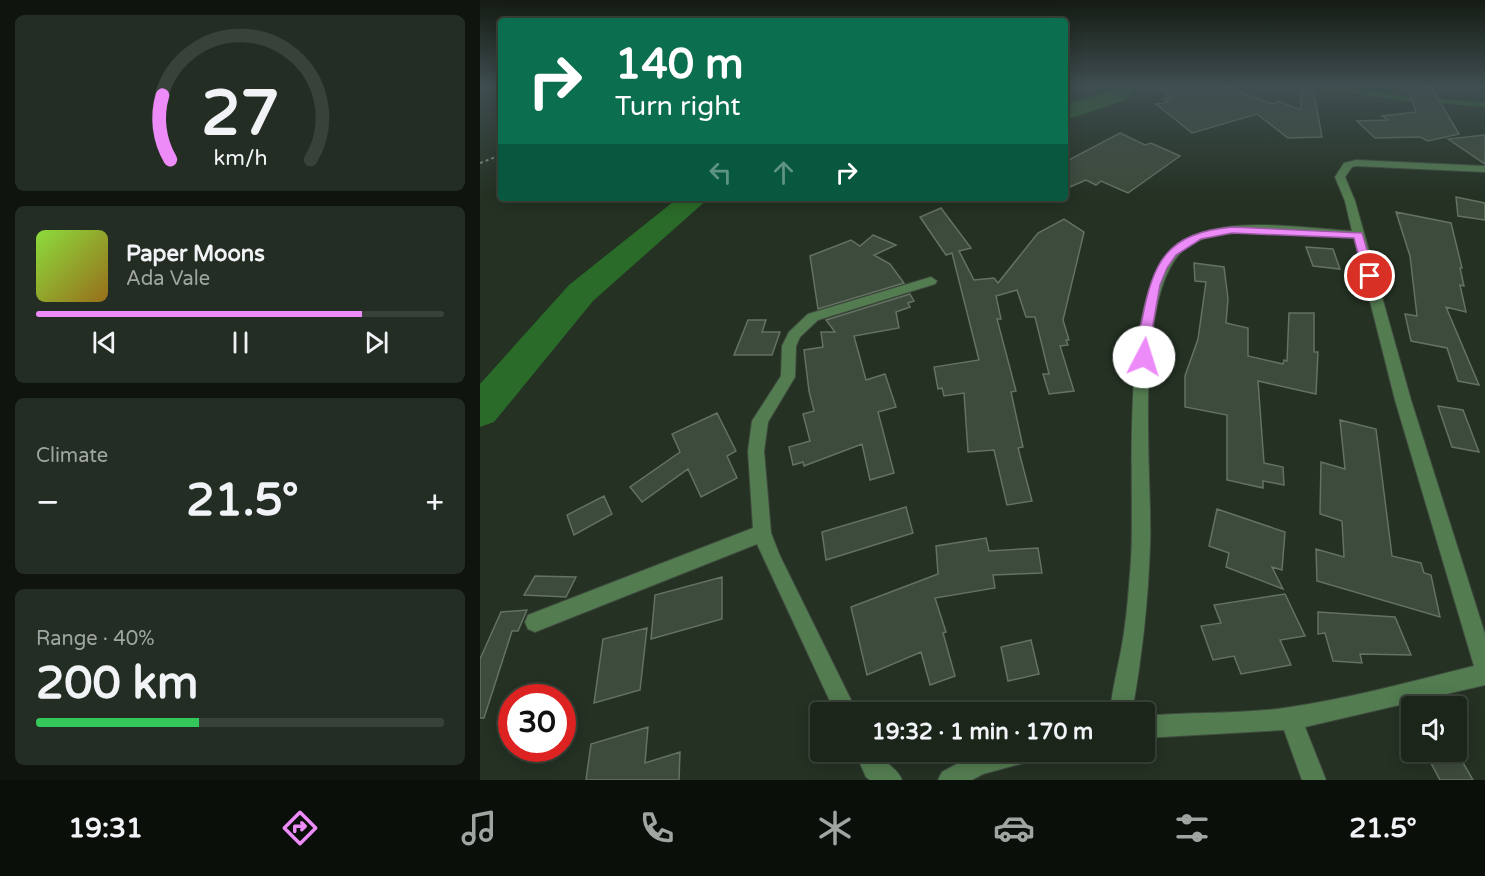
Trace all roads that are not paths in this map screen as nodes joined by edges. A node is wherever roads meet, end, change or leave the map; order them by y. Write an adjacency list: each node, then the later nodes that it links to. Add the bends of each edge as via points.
1 (1485, 169): 2 (street, via 1348,165 1340,177)
2 (1358, 235): 6 (street, via 1403,400); 9 (street, via 1213,232 1184,244 1161,267 1145,336 1137,608)
3 (931, 281): 4 (street, via 813,317 794,335 789,346 788,377 760,421 756,451)
4 (762, 533): 5 (street); 8 (street)
5 (535, 622)
6 (1485, 667)
7 (1485, 674): 10 (street)
8 (841, 702)
9 (1123, 702)
10 (1291, 718): 11 (street); 16 (street)
11 (1155, 726)
12 (871, 762): 14 (street)
13 (983, 762): 15 (street)
14 (890, 780)
15 (950, 780)
16 (1314, 780)

